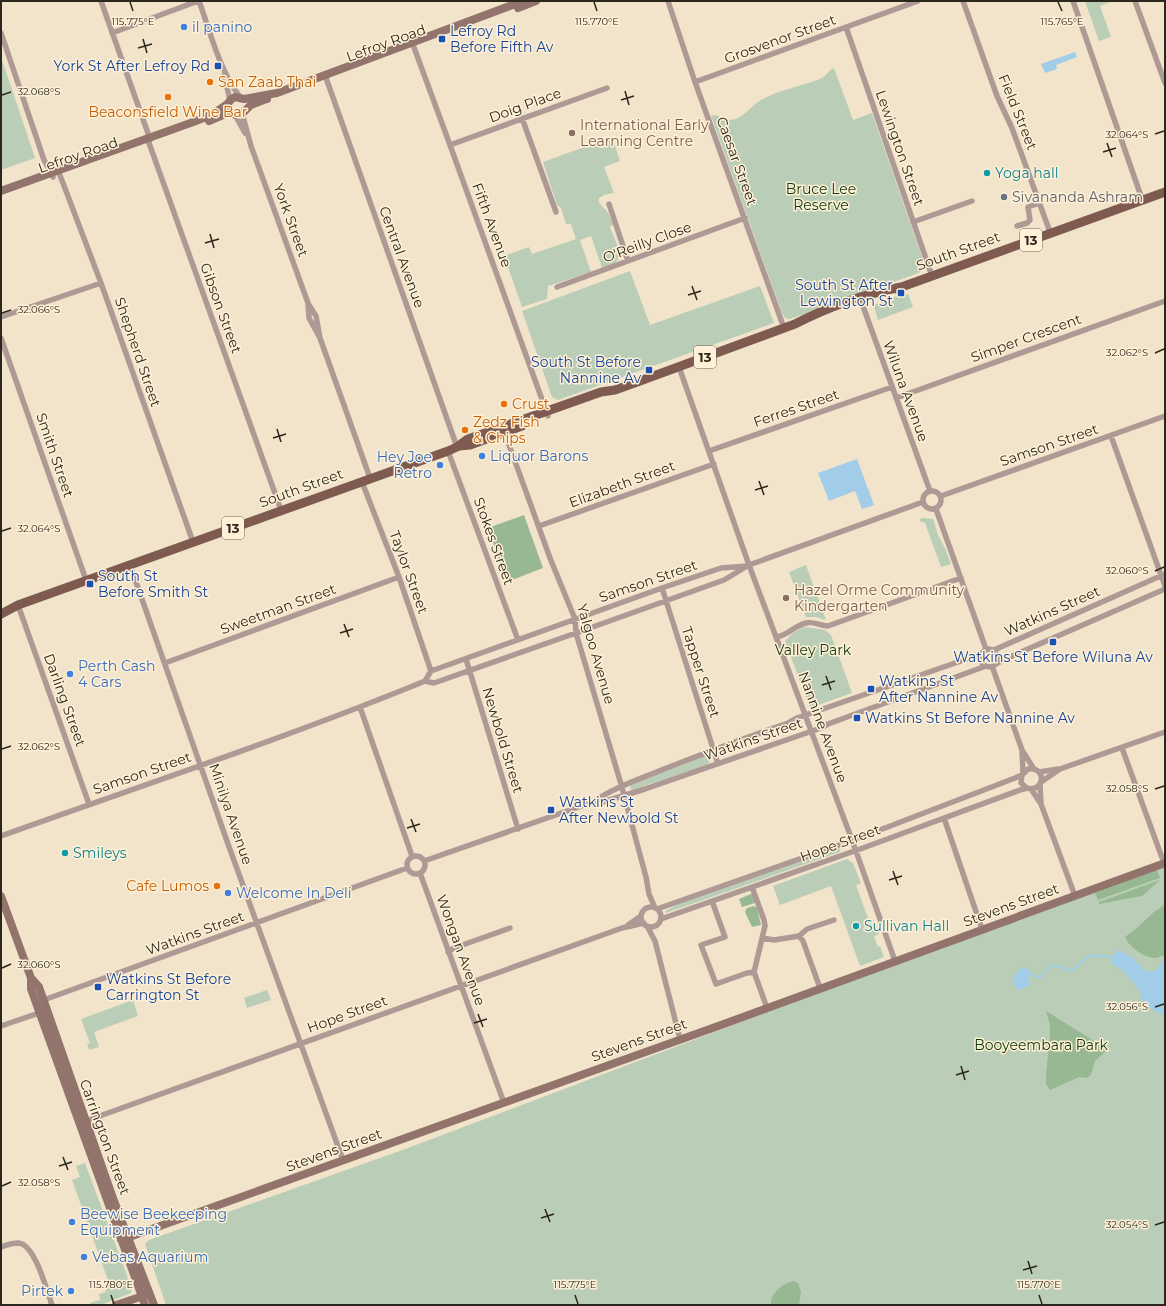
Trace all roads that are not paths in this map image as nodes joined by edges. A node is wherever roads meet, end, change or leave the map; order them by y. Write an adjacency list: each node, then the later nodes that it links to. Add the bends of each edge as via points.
1 (101, 1): 12 (street, Gibson Street)
2 (198, 1): 12 (street); 14 (street, York Street)
3 (523, 1): 13 (street, Lefroy Road)
4 (535, 1): 13 (street, Lefroy Road)
5 (668, 1): 16 (street, Caesar Street)
6 (918, 1): 10 (street, Grosvenor Street)
7 (963, 1): 30 (street, Field Street, via 997,96)
8 (1073, 1): 28 (street)
9 (1135, 1): 17 (street)
10 (846, 27): 16 (street, Grosvenor Street); 34 (street, Lewington Street)
11 (1, 32): 24 (street, Shepherd Street, via 44,160)
12 (112, 33): 22 (street, Gibson Street)
13 (413, 44): 15 (street, Lefroy Road); 23 (street, Fifth Avenue)
14 (222, 67): 19 (street, York Street); 20 (street, York Street)
15 (326, 77): 19 (street, Lefroy Road, via 277,92); 20 (street, Lefroy Road); 53 (street, Central Avenue)
16 (695, 82): 33 (street, Caesar Street)
17 (1165, 83)
18 (607, 88): 21 (street, Doig Place)
19 (242, 98): 20 (street, Lefroy Road, via 235,97); 20 (street, via 246,104)
20 (235, 109): 22 (street, Lefroy Road); 57 (street, York Street, via 308,303 309,318 320,338)
21 (522, 118): 23 (street, Doig Place); 32 (street)
22 (149, 141): 24 (street, Lefroy Road); 62 (street, Gibson Street)
23 (450, 145): 49 (street, Fifth Avenue)
24 (55, 174): 25 (street, Lefroy Road); 27 (street, Lefroy Road); 39 (street, Shepherd Street)
25 (1, 191)
26 (1164, 191): 28 (main road, South Street / 13)
27 (1, 195)
28 (1142, 199): 36 (main road, South Street / 13)
29 (972, 201): 34 (street)
30 (1040, 203): 35 (street, via 1028,207 1030,220); 36 (street, Field Street)
31 (608, 204): 37 (street)
32 (556, 212)
33 (745, 218): 37 (street, O'Reilly Close); 44 (street, Caesar Street)
34 (913, 222): 38 (street, Lewington Street)
35 (1017, 226)
36 (1050, 232): 38 (main road, South Street / 13)
37 (628, 261): 40 (street, O'Reilly Close)
38 (932, 276): 41 (main road, South Street / 13)
39 (101, 283): 43 (street); 64 (street, Shepherd Street)
40 (557, 287)
41 (861, 301): 44 (main road, South Street / 13, via 818,320); 47 (street, Wiluna Avenue)
42 (1165, 302): 48 (street, Simper Crescent)
43 (1, 317)
44 (784, 328): 46 (main road, South Street / 13)
45 (1, 338): 70 (street, Smith Street)
46 (679, 367): 49 (main road, South Street / 13, via 615,390 601,392); 55 (street, Nannine Avenue)
47 (892, 387): 48 (street, Wiluna Avenue); 55 (street, Ferres Street)
48 (896, 398): 58 (street, Wiluna Avenue)
49 (547, 414): 51 (main road, South Street / 13)
50 (1165, 416): 52 (street, Samson Street)
51 (504, 430): 53 (main road, South Street / 13, via 468,439); 63 (street, Yalgoo Avenue)
52 (1111, 436): 59 (street, Samson Street); 67 (street)
53 (457, 447): 54 (main road, South Street / 13)
54 (448, 451): 57 (main road, South Street / 13); 81 (street, Stokes Street)
55 (709, 451): 56 (street, Nannine Avenue)
56 (714, 464): 63 (street, Elizabeth Street); 66 (street, Nannine Avenue)
57 (366, 480): 62 (main road, South Street / 13); 68 (street, Taylor Street)
58 (930, 491): 59 (street); 60 (street, via 924,496)
59 (941, 496): 61 (street, via 941,503)
60 (923, 502): 61 (street, via 928,508); 66 (street, Samson Street)
61 (936, 509): 69 (street)
62 (281, 510): 64 (main road, South Street / 13)
63 (539, 526): 78 (street, Yalgoo Avenue)
64 (193, 542): 65 (main road, South Street / 13)
65 (130, 565): 70 (main road, South Street / 13); 86 (street, Minilya Avenue)
66 (749, 565): 72 (street, Samson Street, via 721,568); 74 (street, Samson Street, via 724,580); 80 (street, Nannine Avenue)
67 (1163, 575): 71 (street); 83 (street, Watkins Street)
68 (399, 577): 86 (street, Sweetman Street); 89 (street, Taylor Street)
69 (960, 578): 80 (street, via 828,626 806,623 786,635); 82 (street)
70 (86, 580): 75 (main road, South Street / 13)
71 (1165, 586)
72 (662, 588): 74 (street, Tapper Street); 78 (street, Samson Street)
73 (1165, 589): 87 (street, Watkins Street)
74 (665, 600): 79 (street, Samson Street); 96 (street, Tapper Street)
75 (18, 605): 76 (main road, South Street / 13); 77 (main road, South Street / 13); 108 (street, Darling Street)
76 (1, 607)
77 (1, 614)
78 (575, 619): 79 (street, Yalgoo Avenue); 81 (street, Samson Street)
79 (576, 633): 88 (street, Samson Street); 104 (street, Yalgoo Avenue)
80 (776, 637): 92 (street, Nannine Avenue)
81 (518, 640): 85 (street, Samson Street)
82 (986, 649): 83 (street); 84 (street)
83 (994, 650): 87 (street, via 998,656)
84 (981, 654): 87 (street, via 981,662); 92 (street, Watkins Street)
85 (466, 659): 88 (street, Newbold Street); 89 (street, Samson Street)
86 (165, 664): 99 (street, Minilya Avenue)
87 (992, 665): 93 (street, Watkins Street); 97 (street)
88 (470, 670): 90 (street, Samson Street, via 434,683); 111 (street, Newbold Street)
89 (431, 671): 90 (street)
90 (425, 681): 91 (street, Samson Street)
91 (360, 707): 99 (street, Samson Street); 115 (street)
92 (806, 716): 93 (street, Nannine Avenue); 96 (street, Watkins Street)
93 (812, 731): 98 (street, Watkins Street); 113 (street, Nannine Avenue)
94 (1165, 732): 95 (street)
95 (1122, 748): 100 (street); 117 (street)
96 (713, 750): 98 (street, Tapper Street); 104 (street, Watkins Street)
97 (1022, 750): 101 (street); 102 (street)
98 (718, 764): 106 (street, Watkins Street)
99 (201, 766): 108 (street, Samson Street); 131 (street, Minilya Avenue)
100 (1060, 769): 101 (street); 103 (street)
101 (1037, 770): 102 (street, via 1028,769); 103 (street, via 1042,776)
102 (1022, 773): 105 (street, via 1022,783); 113 (street, Hope Street)
103 (1041, 783): 105 (street, via 1038,787); 109 (street)
104 (622, 787): 106 (street, Yalgoo Avenue); 107 (street, Watkins Street, via 602,795)
105 (1029, 789): 109 (street); 110 (street, Hope Street)
106 (623, 796): 107 (street, Watkins Street); 121 (street, Yalgoo Avenue)
107 (593, 802): 111 (street, Watkins Street)
108 (89, 804): 112 (street, Samson Street)
109 (1041, 804): 123 (street)
110 (944, 818): 114 (street, Hope Street); 136 (street)
111 (518, 829): 116 (street, Watkins Street)
112 (1, 836)
113 (852, 840): 114 (street, Nannine Avenue); 127 (street, Hope Street)
114 (856, 850): 120 (street, Hope Street); 141 (street, Nannine Avenue)
115 (412, 856): 116 (street, via 420,857); 118 (street, via 407,862)
116 (424, 861): 119 (street, via 425,867)
117 (1165, 863): 123 (street, Stevens Street)
118 (407, 868): 119 (street, via 411,873); 131 (street, Watkins Street)
119 (420, 873): 140 (street, Wongan Avenue)
120 (752, 887): 124 (street, Hope Street); 138 (street, via 764,920)
121 (649, 894): 126 (street, Yalgoo Avenue); 127 (street, Yalgoo Avenue)
122 (1, 896): 125 (street, Carrington Street)
123 (1075, 896): 136 (street, Stevens Street)
124 (712, 901): 129 (street, Hope Street); 142 (street, via 725,937 702,945 716,984)
125 (3, 908): 145 (street, Carrington Street, via 31,978 31,989)
126 (646, 908): 127 (street); 128 (street)
127 (656, 908): 129 (street)
128 (641, 916): 132 (street); 135 (street, Hope Street)
129 (661, 919): 133 (street)
130 (834, 920): 137 (street, via 807,929)
131 (257, 923): 145 (street, Watkins Street); 150 (street, Minilya Avenue)
132 (646, 925): 133 (street); 135 (street, Hope Street); 139 (street)
133 (655, 926): 139 (street)
134 (510, 928): 140 (street)
135 (622, 928): 143 (street, Hope Street)
136 (982, 928): 141 (street, Stevens Street)
137 (799, 936): 138 (street, via 774,940); 144 (street)
138 (763, 938): 142 (street)
139 (655, 941): 149 (street)
140 (448, 952): 143 (street, Wongan Avenue)
141 (894, 961): 144 (street, Stevens Street)
142 (754, 972): 146 (street)
143 (460, 986): 150 (street, Hope Street); 151 (street, Wongan Avenue)
144 (820, 988): 146 (street, Stevens Street)
145 (40, 1002): 147 (street, Carrington Street)
146 (767, 1008): 149 (street, Stevens Street)
147 (43, 1011): 148 (street); 152 (street, Carrington Street)
148 (1, 1026)
149 (680, 1039): 151 (street, Stevens Street)
150 (302, 1044): 152 (street, Hope Street); 153 (street, Minilya Avenue)
151 (504, 1103): 153 (street, Stevens Street)
152 (83, 1122): 154 (street, Carrington Street)
153 (343, 1160): 154 (street, Stevens Street)
154 (125, 1239): 156 (street, Carrington Street); 157 (street, Carrington Street)
155 (1, 1247): 158 (street, via 20,1243 28,1247 36,1260)
156 (150, 1293): 157 (street); 161 (street, Carrington Street)
157 (142, 1296): 159 (street); 160 (street, Carrington Street)
158 (52, 1305)
159 (116, 1305)
160 (145, 1305)
161 (154, 1305)

